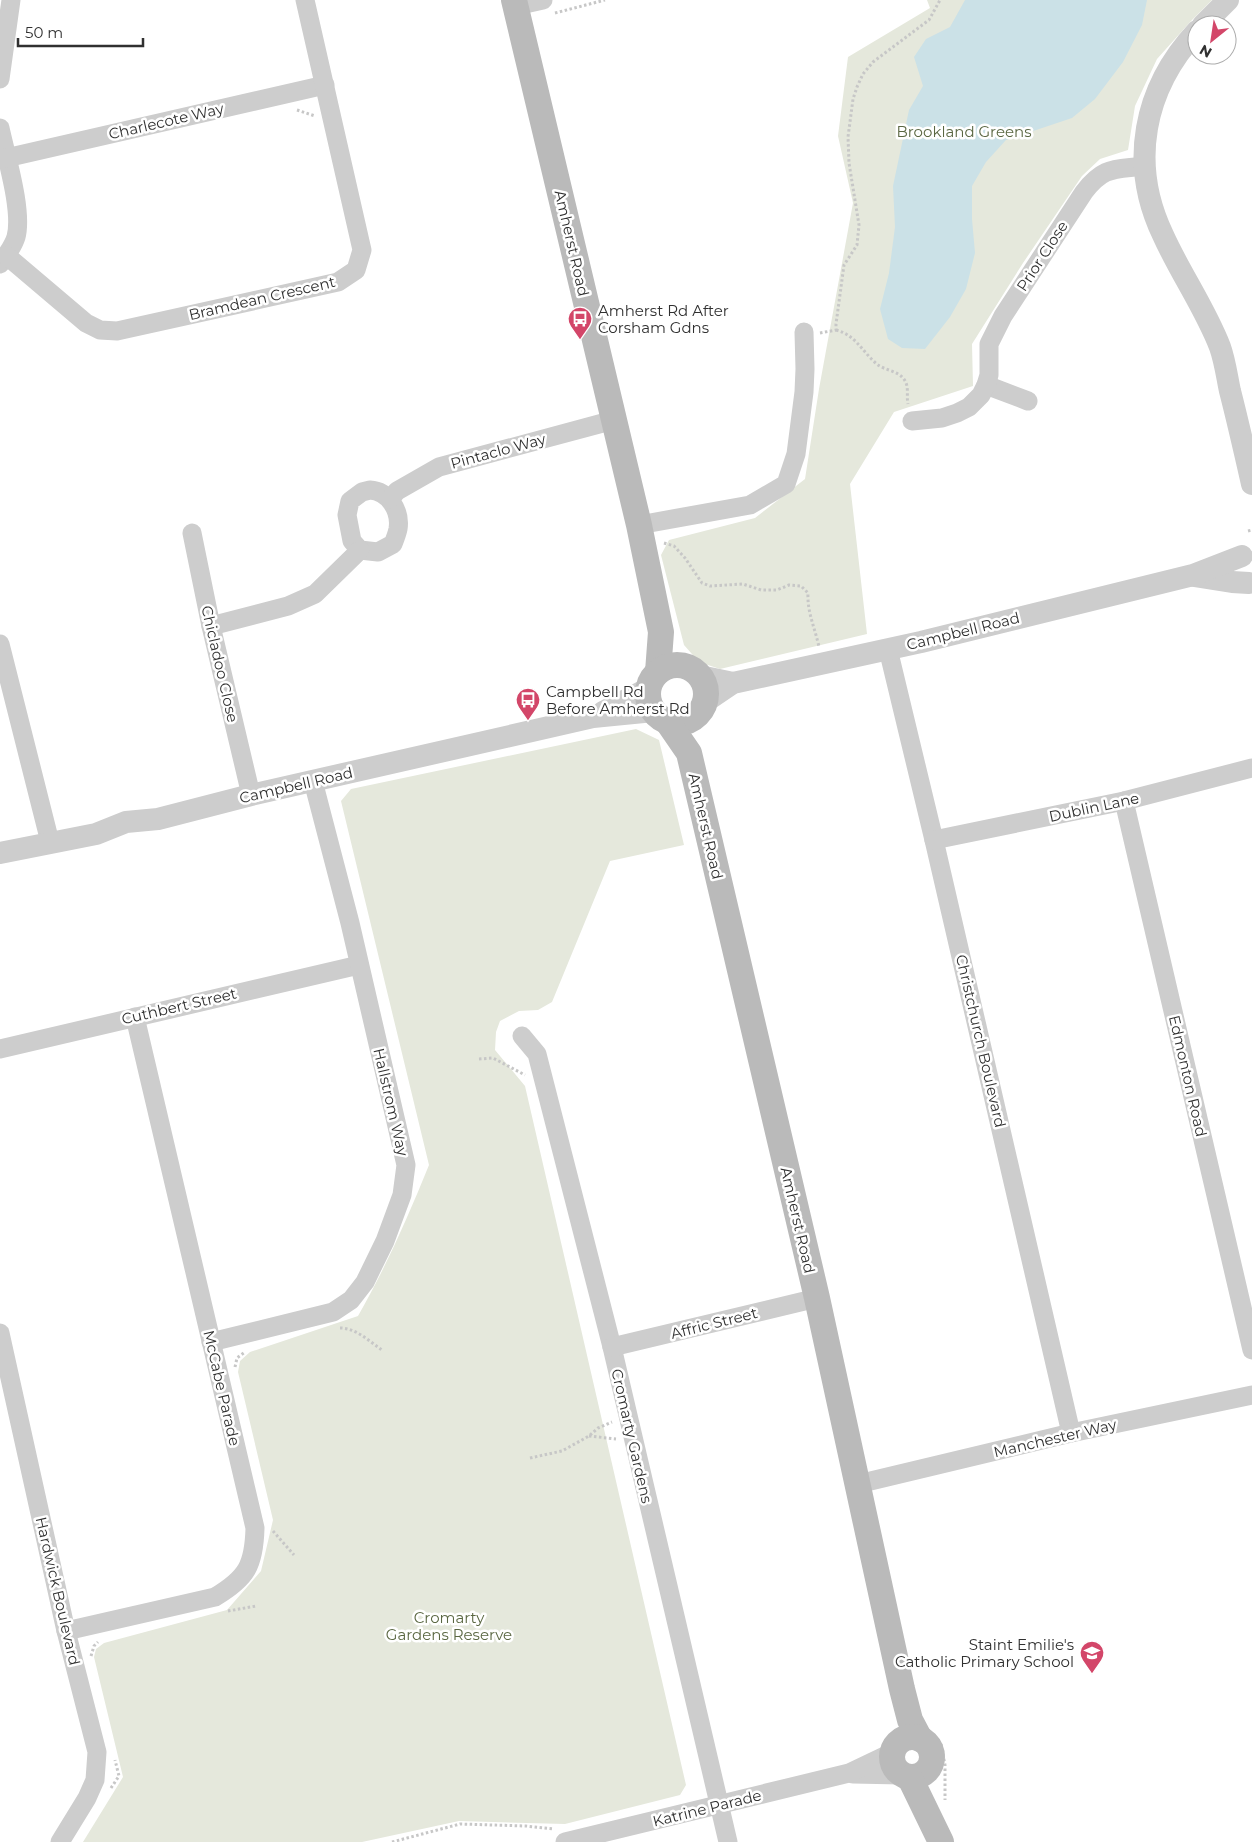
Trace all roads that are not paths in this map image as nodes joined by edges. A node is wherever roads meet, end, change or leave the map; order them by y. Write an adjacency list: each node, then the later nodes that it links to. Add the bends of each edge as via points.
1 (11, 0): 8 (street)
2 (305, 0): 9 (street, Bramdean Crescent)
3 (1228, 0): 6 (street)
4 (515, 3): 5 (street); 17 (main road, Amherst Road)
5 (548, 6)
6 (1213, 15)
7 (1187, 45): 12 (street, via 1167,71 1148,116)
8 (0, 79)
9 (325, 85): 11 (street, Charlecote Way); 13 (street, Bramdean Crescent, via 362,250 356,270 338,282 117,331 100,330 86,323)
10 (0, 128): 11 (street)
11 (6, 158): 13 (street, via 18,216 16,238)
12 (1144, 166): 15 (street, Prior Close, via 1105,171 1084,192 988,344); 19 (street, via 1150,203 1162,235 1220,349)
13 (3, 260)
14 (804, 332): 21 (street, via 804,392 796,454 786,484 750,505)
15 (986, 386): 16 (street); 18 (street, via 970,407 942,418)
16 (1028, 401)
17 (614, 420): 20 (street, Pintaclo Way, via 439,468 397,491); 21 (main road, Amherst Road)
18 (912, 422)
19 (1252, 484)
20 (390, 499): 24 (street, via 398,517 393,544 378,552); 24 (street, via 370,490 350,500 346,515 352,541)
21 (639, 525): 31 (main road, Amherst Road, via 661,632)
22 (192, 532): 27 (street, Chicladoo Close)
23 (1249, 539): 25 (street, Campbell Road); 26 (street, Campbell Road, via 1242,570)
24 (360, 550): 27 (street, via 315,594 288,606)
25 (1193, 575): 26 (street, Campbell Road); 29 (street, Campbell Road)
26 (1250, 584)
27 (211, 626): 36 (street, Chicladoo Close)
28 (0, 644): 39 (street)
29 (888, 649): 30 (street, Campbell Road); 38 (street, Christchurch Boulevard)
30 (733, 683): 31 (street, Campbell Road); 32 (street, Campbell Road)
31 (668, 689): 32 (main road, Amherst Road, via 705,684); 32 (main road, via 676,723 694,718); 33 (main road, Amherst Road); 35 (street, Campbell Road, via 593,717)
32 (703, 707): 33 (main road, Amherst Road)
33 (690, 753): 45 (main road, Amherst Road)
34 (1252, 768): 37 (street, Dublin Lane)
35 (312, 782): 36 (street, Campbell Road); 41 (street, Hallstrom Way)
36 (251, 795): 39 (street, Campbell Road, via 158,819 126,822 96,834)
37 (1124, 801): 38 (street, Dublin Lane); 49 (street, Edmonton Road)
38 (934, 840): 52 (street, Christchurch Boulevard)
39 (50, 842): 40 (street, Campbell Road)
40 (0, 853)
41 (359, 964): 42 (street, Cuthbert Street); 47 (street, Hallstrom Way, via 406,1165 402,1195 385,1241 365,1282 351,1300 333,1312)
42 (135, 1017): 44 (street, Cuthbert Street); 47 (street, McCabe Parade)
43 (522, 1036): 48 (street, Cromarty Gardens, via 537,1054)
44 (0, 1049)
45 (817, 1298): 48 (street, Affric Street); 53 (main road, Amherst Road)
46 (0, 1333): 51 (street, Hardwick Boulevard)
47 (211, 1342): 54 (street, McCabe Parade, via 255,1528 254,1550 247,1570 234,1586 215,1597)
48 (612, 1348): 56 (street, Cromarty Gardens)
49 (1252, 1350)
50 (1252, 1395): 52 (street, Manchester Way)
51 (7, 1399): 54 (street, Hardwick Boulevard)
52 (1071, 1433): 53 (street, Manchester Way)
53 (858, 1484): 55 (main road, Amherst Road, via 902,1689 900,1723)
54 (66, 1631): 59 (street, Hardwick Boulevard, via 97,1752 95,1780)
55 (908, 1760): 56 (street, Katrine Parade); 58 (main road, Amherst Road)
56 (719, 1806): 57 (street, Katrine Parade); 60 (street, Cromarty Gardens)
57 (561, 1836)
58 (941, 1841)
59 (60, 1842)
60 (728, 1842)

